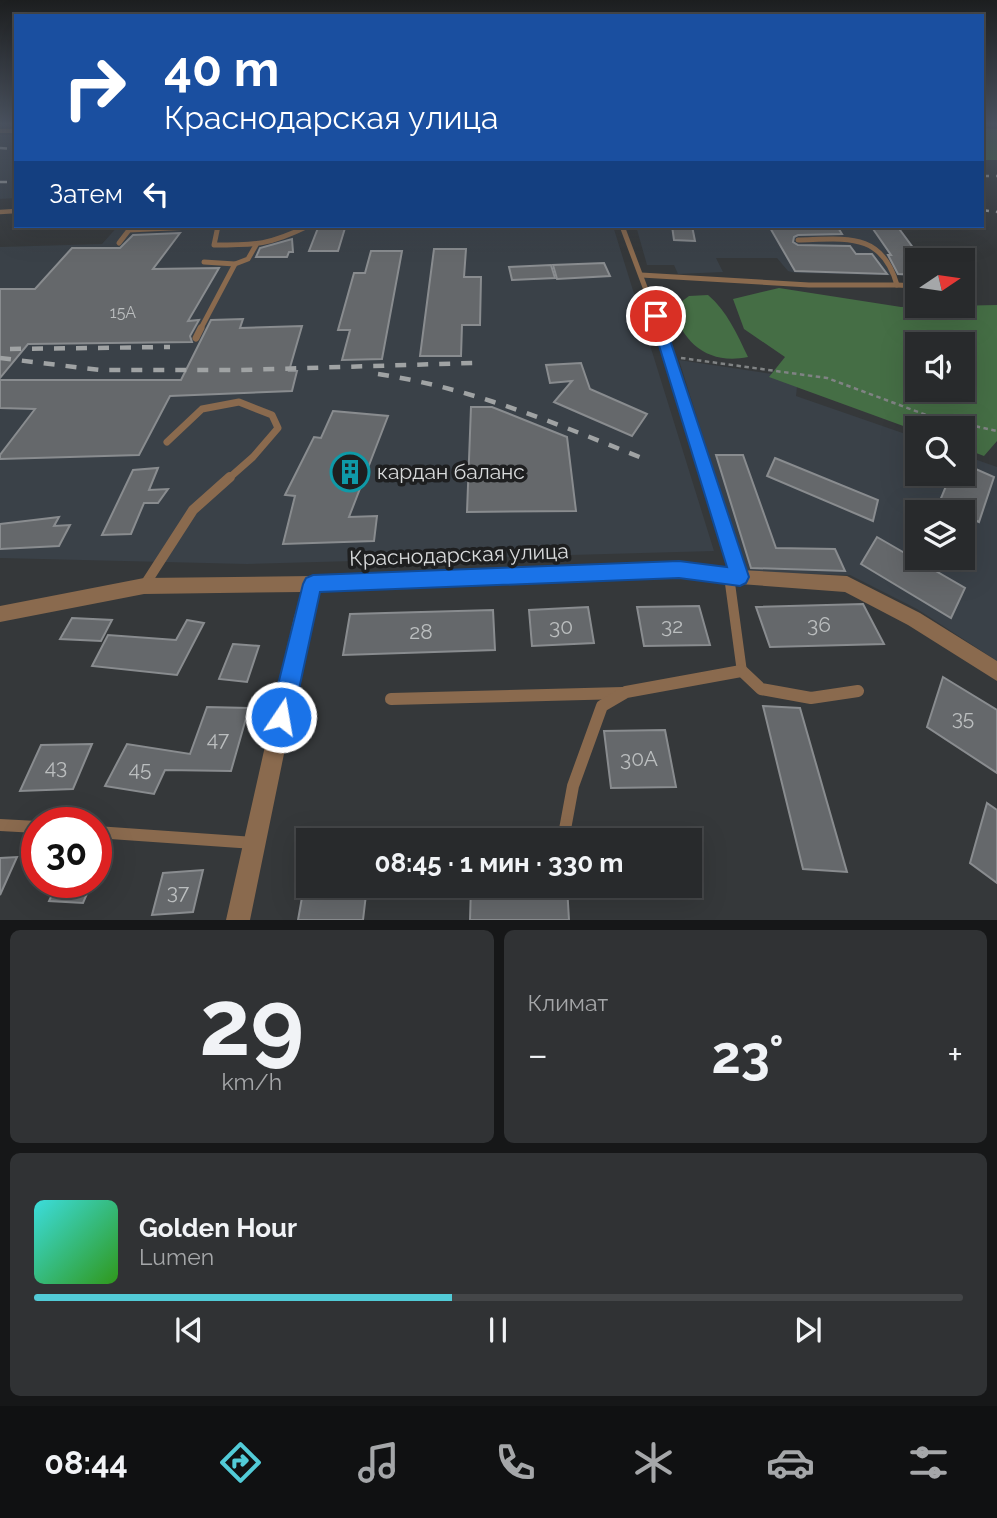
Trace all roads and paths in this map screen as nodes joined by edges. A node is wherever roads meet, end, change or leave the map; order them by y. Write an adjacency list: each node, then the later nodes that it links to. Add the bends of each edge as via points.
1 (172, 228): 6 (lane, via 128,230)
2 (216, 228): 7 (lane, via 214,244)
3 (304, 228): 7 (lane, via 278,241)
4 (623, 228): 10 (lane)
5 (798, 240): 11 (lane, via 859,240 874,245 895,270)
6 (119, 243)
7 (256, 245): 9 (lane, via 248,259)
8 (204, 262): 9 (lane)
9 (235, 264): 13 (lane)
10 (641, 275): 11 (lane); 14 (lane)
11 (897, 285): 12 (lane)
12 (905, 285)
13 (196, 338)
14 (671, 357): 15 (path, via 827,378 929,416); 17 (lane)
15 (997, 431)
16 (167, 442): 19 (lane, via 202,409 239,402 272,415 278,428 253,457 193,510)
17 (735, 576): 18 (street, Краснодарская улица, via 679,569); 21 (lane); 22 (street, Краснодарская улица, via 847,584 914,619)
18 (313, 584): 19 (street, Краснодарская улица); 30 (street)
19 (144, 586): 20 (street, Краснодарская улица)
20 (0, 614)
21 (741, 671): 23 (lane, via 761,689 811,698); 24 (lane)
22 (997, 672)
23 (858, 691)
24 (626, 692): 25 (lane); 28 (lane, via 601,706 573,786)
25 (391, 699)
26 (0, 825): 27 (lane)
27 (21, 826)
28 (565, 828)
29 (112, 833): 30 (lane)
30 (255, 843): 31 (street)
31 (238, 919)

